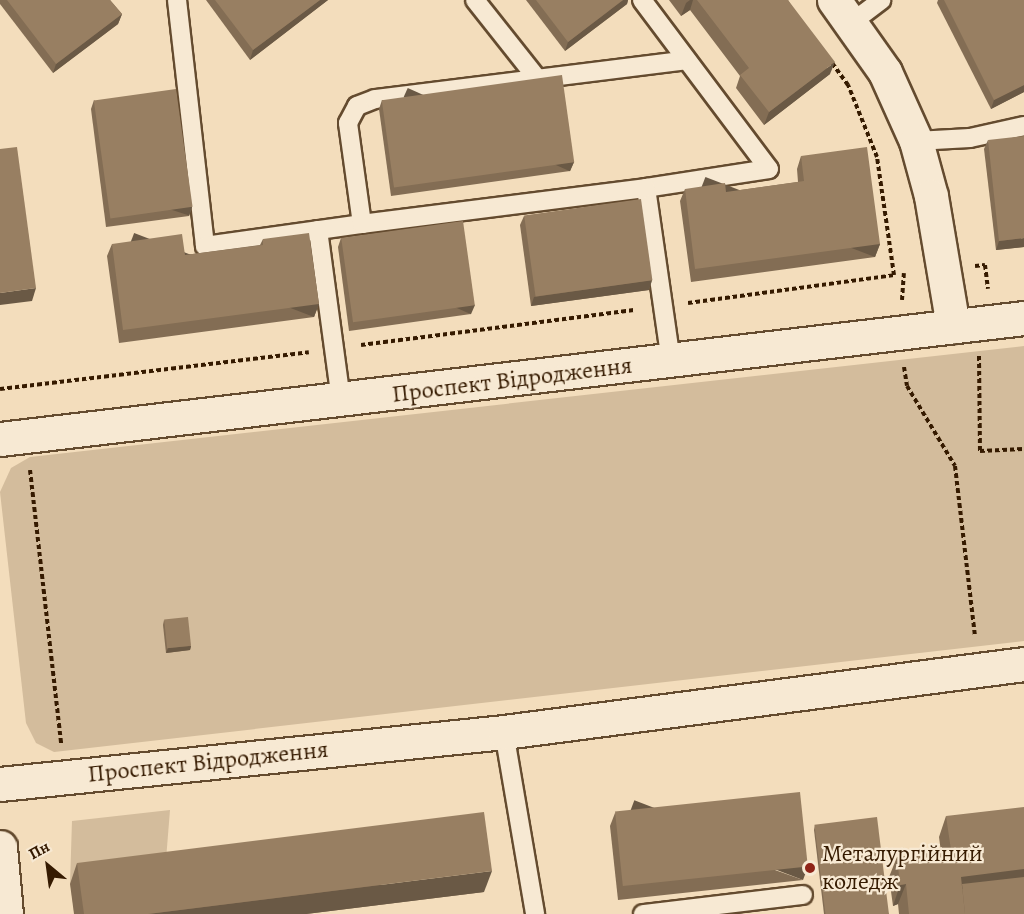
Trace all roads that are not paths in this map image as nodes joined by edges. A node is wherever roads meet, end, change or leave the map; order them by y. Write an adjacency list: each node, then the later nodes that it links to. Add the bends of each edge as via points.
1 (177, 0): 12 (lane, via 205,246)
2 (475, 0): 7 (lane)
3 (642, 0): 6 (lane)
4 (881, 0): 5 (lane)
5 (842, 11): 9 (main road, via 885,72)
6 (687, 60): 7 (lane); 10 (lane, via 769,169)
7 (536, 77): 11 (lane, via 375,99 357,106 348,123)
8 (1024, 126): 9 (lane, via 970,138)
9 (916, 141): 14 (main road, via 931,196)
10 (646, 188): 11 (lane); 15 (lane)
11 (362, 224): 12 (lane)
12 (318, 230): 16 (lane)
13 (1024, 318): 14 (main road, Проспект Відродження)
14 (953, 326): 15 (main road, Проспект Відродження)
15 (671, 361): 16 (main road, Проспект Відродження)
16 (341, 400): 17 (main road, Проспект Відродження)
17 (13, 438)
18 (1024, 664): 19 (main road, Проспект Відродження)
19 (504, 732): 20 (main road, Проспект Відродження); 24 (lane)
20 (0, 784)
21 (0, 847): 23 (main road)
22 (803, 895): 25 (lane)
23 (6, 914)
24 (535, 914)
25 (643, 914)

